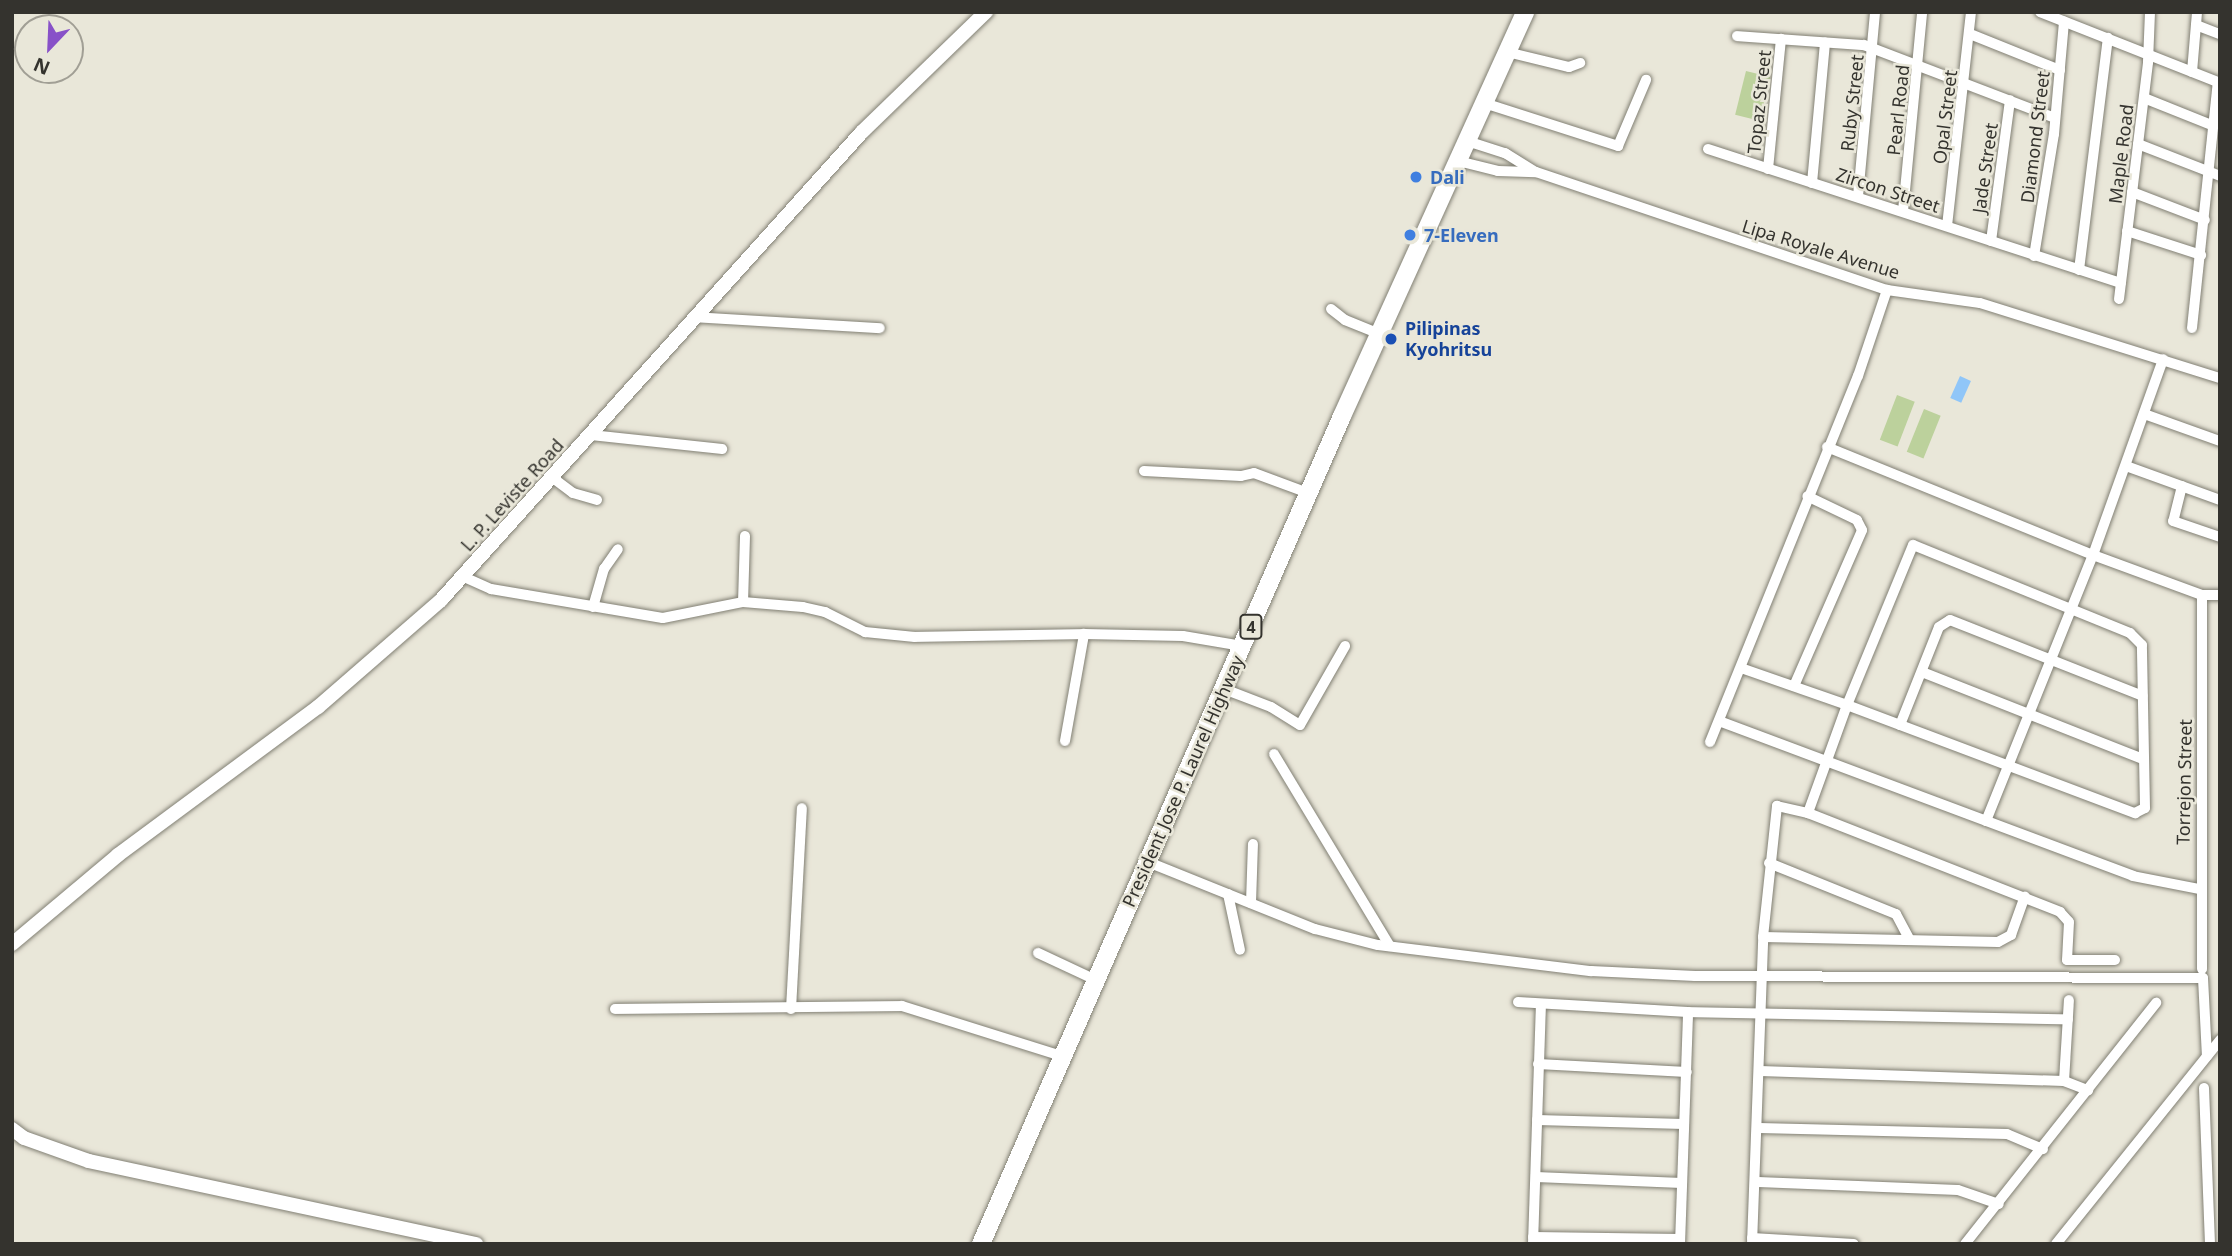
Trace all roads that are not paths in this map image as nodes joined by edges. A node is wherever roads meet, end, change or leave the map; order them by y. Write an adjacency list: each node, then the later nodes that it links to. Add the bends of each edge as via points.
1 (986, 12): 54 (main road, L. P. Leviste Road, via 862,132)
2 (1525, 12): 18 (highway, President Jose P. Laurel Highway / 4)
3 (1875, 12): 17 (street, Ruby Street)
4 (1922, 12): 21 (street, Pearl Road)
5 (1971, 12): 11 (street, Opal Street)
6 (2040, 12): 9 (street)
7 (2150, 12): 19 (street, Maple Road)
8 (2197, 12): 10 (street)
9 (2064, 21): 14 (street); 22 (street, Diamond Street)
10 (2196, 24): 12 (street); 23 (street)
11 (1970, 34): 22 (street); 25 (street, Opal Street)
12 (2220, 34)
13 (1737, 36): 15 (street)
14 (2108, 38): 19 (street); 49 (street)
15 (1781, 39): 16 (street); 36 (street, Topaz Street)
16 (1825, 43): 17 (street); 39 (street)
17 (1874, 47): 21 (street); 41 (street, Ruby Street)
18 (1507, 52): 20 (street, via 1569,67); 29 (highway, President Jose P. Laurel Highway / 4)
19 (2147, 54): 23 (street); 27 (street, Maple Road)
20 (1580, 63)
21 (1918, 64): 25 (street); 42 (street, Pearl Road)
22 (2060, 70): 30 (street, Diamond Street)
23 (2192, 72): 26 (street)
24 (1646, 80): 29 (street, via 1618,146)
25 (1966, 83): 28 (street); 44 (street, Opal Street)
26 (2219, 83): 31 (street)
27 (2144, 98): 31 (street); 33 (street, Maple Road)
28 (2010, 100): 30 (street); 46 (street, Jade Street)
29 (1484, 103): 32 (highway, President Jose P. Laurel Highway / 4)
30 (2055, 118): 48 (street, Diamond Street)
31 (2214, 126): 38 (street)
32 (1467, 141): 35 (highway, President Jose P. Laurel Highway / 4); 37 (street, Lipa Royale Avenue, via 1505,153)
33 (2138, 144): 38 (street); 40 (street, Maple Road)
34 (1708, 149): 36 (street, Zircon Street)
35 (1458, 161): 37 (street, Lipa Royale Avenue, via 1498,171); 57 (highway, President Jose P. Laurel Highway / 4)
36 (1769, 169): 39 (street, Zircon Street)
37 (1536, 172): 51 (street, Lipa Royale Avenue)
38 (2215, 174): 43 (street)
39 (1812, 183): 41 (street, Zircon Street)
40 (2132, 192): 43 (street); 45 (street, Maple Road)
41 (1858, 196): 42 (street, Zircon Street)
42 (1903, 211): 44 (street, Zircon Street)
43 (2205, 220): 47 (street)
44 (1947, 226): 46 (street, Zircon Street)
45 (2127, 231): 47 (street); 50 (street, Maple Road)
46 (1991, 241): 48 (street, Zircon Street)
47 (2201, 255): 56 (street)
48 (2035, 256): 49 (street, Zircon Street)
49 (2078, 270): 50 (street, Zircon Street)
50 (2121, 283): 52 (street, Maple Road)
51 (1887, 290): 58 (street, Lipa Royale Avenue, via 1980,303); 63 (street)
52 (2119, 299)
53 (1332, 309): 57 (street, via 1345,320)
54 (693, 317): 55 (street); 61 (main road, L. P. Leviste Road)
55 (880, 328)
56 (2192, 328)
57 (1379, 334): 69 (highway, President Jose P. Laurel Highway / 4)
58 (2164, 359): 59 (street, Lipa Royale Avenue); 60 (street)
59 (2220, 378)
60 (2144, 414): 62 (street); 65 (street)
61 (591, 435): 64 (street); 67 (main road, L. P. Leviste Road)
62 (2220, 441)
63 (1827, 447): 70 (street); 76 (street)
64 (722, 449)
65 (2126, 466): 68 (street); 76 (street)
66 (1144, 471): 69 (street, via 1254,473)
67 (553, 478): 72 (street, via 567,491); 77 (main road, L. P. Leviste Road)
68 (2182, 486): 71 (street); 74 (street, via 2173,521)
69 (1308, 493): 84 (highway, President Jose P. Laurel Highway / 4)
70 (1807, 496): 87 (street); 89 (street, via 1857,520 1862,530)
71 (2220, 499)
72 (597, 500)
73 (745, 536): 80 (street)
74 (2220, 537)
75 (618, 549): 81 (street, via 604,569)
76 (2093, 555): 78 (street); 82 (street)
77 (464, 576): 81 (street, via 491,589); 114 (main road, L. P. Leviste Road, via 381,656 118,855)
78 (2202, 595): 79 (street); 108 (street, Torrejon Street)
79 (2220, 595)
80 (743, 602): 81 (street, via 663,618); 83 (street, via 803,607 825,612 865,632 915,637)
81 (593, 607)
82 (2071, 607): 86 (street); 91 (street, via 2138,638); 92 (street, via 1913,545)
83 (1084, 634): 84 (street, via 1183,636); 96 (street)
84 (1242, 646): 90 (highway, President Jose P. Laurel Highway / 4)
85 (1345, 646): 90 (street, via 1300,725 1271,707)
86 (2049, 659): 88 (street, via 1950,620 1939,627); 91 (street); 93 (street)
87 (1741, 668): 89 (street); 94 (street)
88 (1922, 672): 93 (street); 95 (street)
89 (1794, 686): 92 (street)
90 (1224, 689): 106 (highway, President Jose P. Laurel Highway / 4)
91 (2143, 696): 99 (street)
92 (1847, 705): 95 (street); 100 (street)
93 (2027, 715): 99 (street); 101 (street)
94 (1719, 721): 97 (street); 100 (street)
95 (1900, 725): 101 (street)
96 (1065, 741)
97 (1710, 742)
98 (1274, 754): 115 (street)
99 (2143, 759): 101 (street, via 2145,808 2136,813)
100 (1826, 761): 103 (street); 104 (street)
101 (2007, 765): 104 (street)
102 (803, 808): 127 (street)
103 (1808, 813): 107 (street, via 1777,806); 110 (street)
104 (1986, 821): 108 (street, via 2143,880)
105 (1253, 844): 111 (street)
106 (1148, 862): 109 (street); 121 (highway, President Jose P. Laurel Highway / 4)
107 (1769, 863): 112 (street); 113 (street, via 1896,914)
108 (2199, 888): 120 (street, Torrejon Street)
109 (1228, 894): 111 (street); 116 (street)
110 (2025, 896): 113 (street, via 2006,941); 118 (street, via 2066,916 2067,960)
111 (1251, 904): 115 (street, via 1315,929)
112 (1763, 937): 113 (street); 119 (street)
113 (1909, 938)
114 (12, 944)
115 (1390, 946): 119 (street, via 1591,971)
116 (1240, 950)
117 (1038, 953): 121 (street)
118 (2115, 960)
119 (1762, 973): 120 (street); 129 (street)
120 (2202, 974): 133 (street, Torrejon Street)
121 (1096, 980): 132 (highway, President Jose P. Laurel Highway / 4)
122 (2069, 1000): 130 (street)
123 (1518, 1002): 125 (street)
124 (2155, 1003): 139 (street)
125 (1541, 1004): 128 (street); 134 (street)
126 (615, 1009): 127 (street)
127 (790, 1009): 132 (street, via 902,1006)
128 (1688, 1012): 129 (street); 136 (street)
129 (1761, 1014): 130 (street); 135 (street)
130 (2068, 1019): 137 (street)
131 (2220, 1040): 133 (street)
132 (1062, 1056): 154 (highway, President Jose P. Laurel Highway / 4)
133 (2207, 1056): 157 (street)
134 (1538, 1064): 136 (street); 140 (street)
135 (1760, 1071): 137 (street); 142 (street)
136 (1687, 1072): 141 (street)
137 (2064, 1081): 139 (street)
138 (2204, 1088): 149 (street)
139 (2088, 1090): 144 (street)
140 (1537, 1120): 141 (street); 145 (street)
141 (1684, 1124): 147 (street)
142 (1759, 1128): 144 (street, via 2007,1134); 146 (street)
143 (12, 1129): 153 (main road, via 89,1161)
144 (2043, 1149): 148 (street)
145 (1536, 1177): 147 (street); 150 (street)
146 (1758, 1182): 148 (street, via 1958,1190); 152 (street)
147 (1682, 1183): 151 (street)
148 (1999, 1204): 156 (street)
149 (2215, 1213): 158 (street)
150 (1533, 1240): 151 (street)
151 (1680, 1241)
152 (1752, 1241): 155 (street)
153 (476, 1244)
154 (981, 1244)
155 (1854, 1244)
156 (1965, 1244)
157 (2056, 1244)
158 (2210, 1244)

